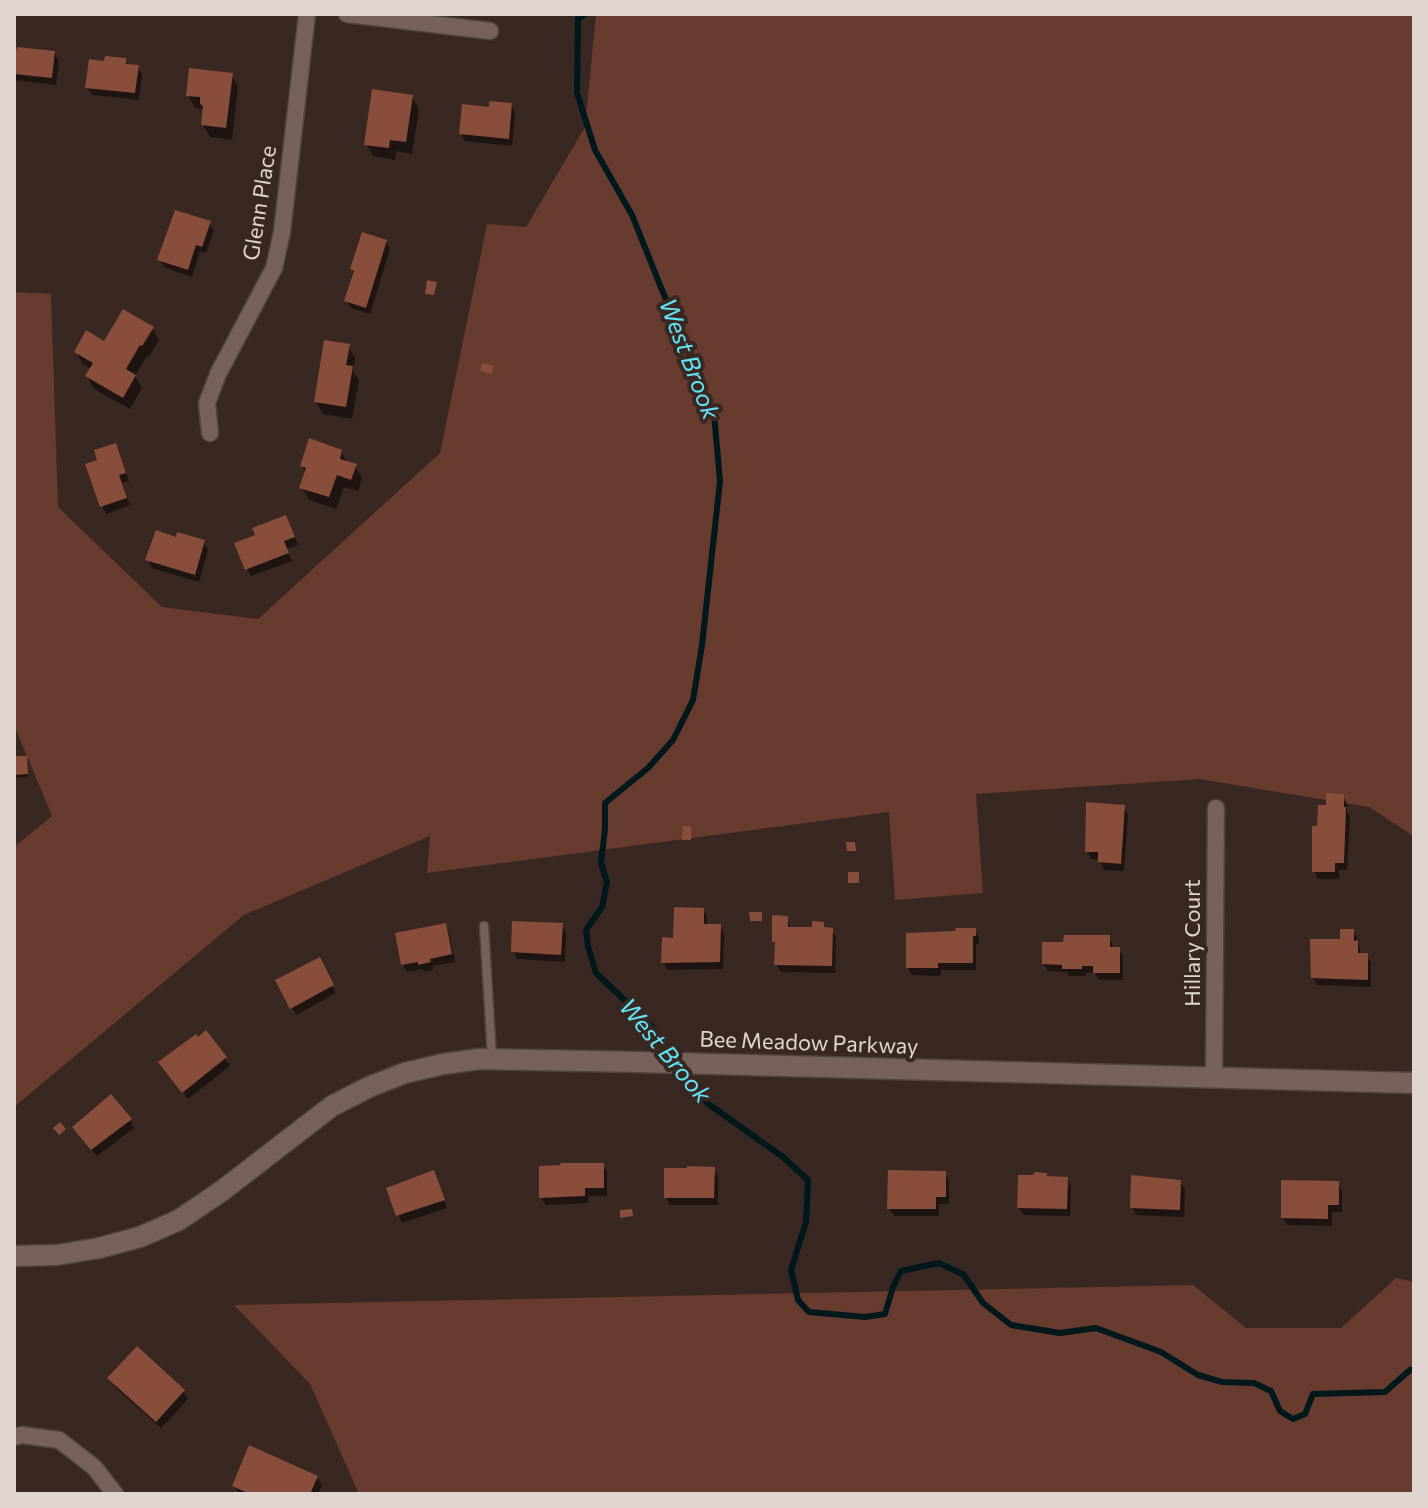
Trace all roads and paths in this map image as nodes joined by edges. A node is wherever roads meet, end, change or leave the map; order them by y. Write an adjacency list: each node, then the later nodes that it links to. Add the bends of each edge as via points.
1 (307, 14): 4 (street, Glenn Place, via 274,268 218,374 207,403)
2 (347, 14): 3 (street)
3 (490, 31)
4 (210, 433)
5 (1216, 808): 8 (street, Hillary Court)
6 (484, 926): 7 (lane)
7 (493, 1059): 8 (street, Bee Meadow Parkway); 10 (street, Bee Meadow Parkway, via 443,1064 369,1087 332,1106 179,1220 140,1237 57,1255)
8 (1214, 1079): 9 (street, Bee Meadow Parkway)
9 (1414, 1083)
10 (14, 1256)
11 (14, 1437): 12 (street, via 59,1440 94,1467)
12 (115, 1494)

